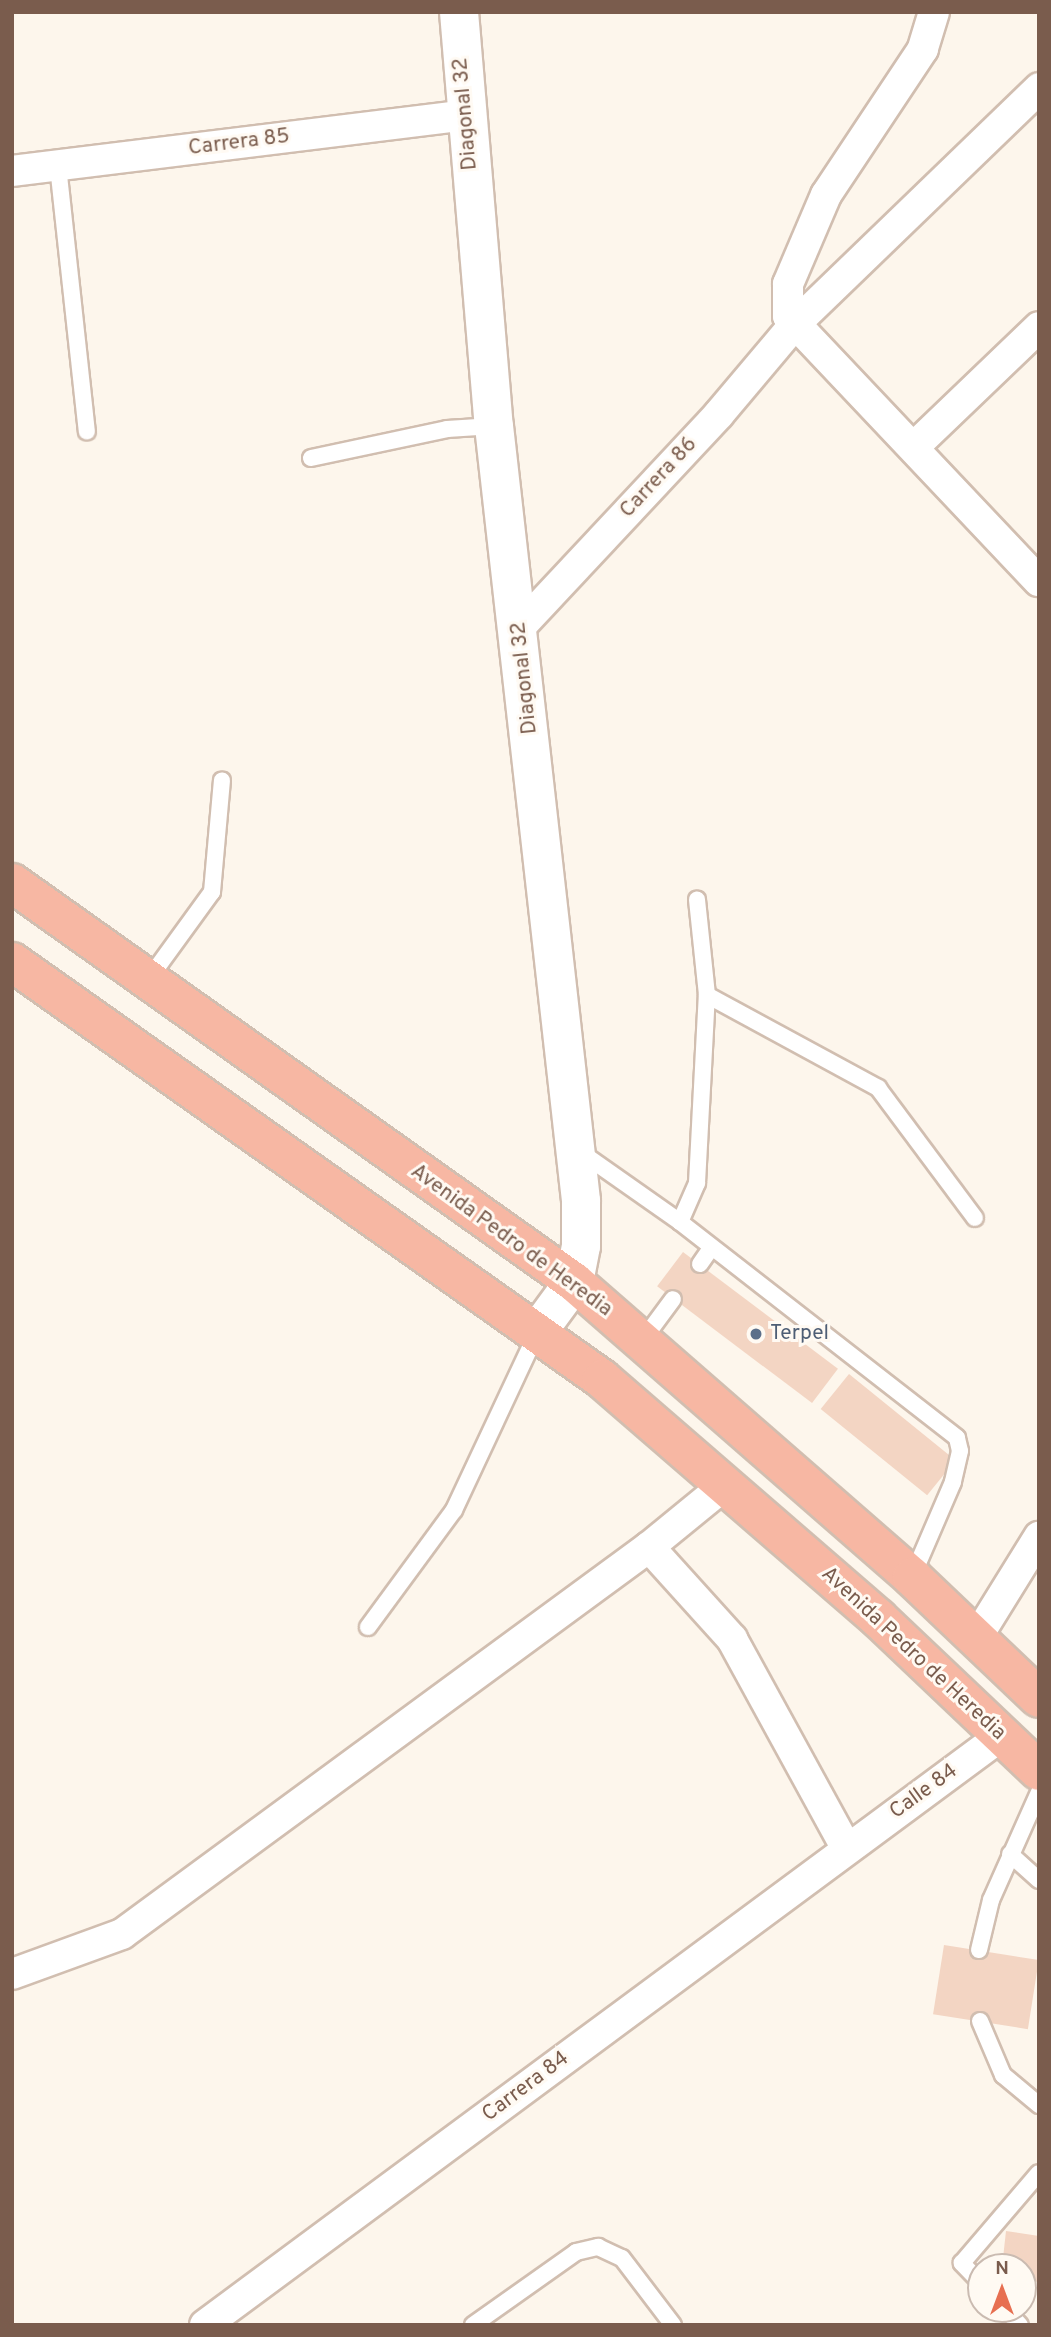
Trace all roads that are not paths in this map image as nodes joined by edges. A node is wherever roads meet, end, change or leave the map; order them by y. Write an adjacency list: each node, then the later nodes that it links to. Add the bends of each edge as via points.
1 (458, 12): 4 (street, Diagonal 32)
2 (934, 12): 7 (street, via 923,49 826,195 806,239 785,300)
3 (1039, 88): 7 (street, Carrera 86)
4 (466, 115): 5 (street, Carrera 85); 9 (street, Diagonal 32)
5 (58, 166): 6 (street, Carrera 85); 10 (lane)
6 (12, 171)
7 (794, 324): 11 (street); 14 (street, Carrera 86, via 719,414)
8 (1039, 327): 11 (street)
9 (494, 426): 12 (lane, via 447,429); 14 (street, Diagonal 32)
10 (87, 431)
11 (914, 447): 13 (street)
12 (311, 458)
13 (1033, 564)
14 (520, 627): 21 (street, Diagonal 32)
15 (222, 780): 19 (lane, via 212,892)
16 (12, 883): 19 (highway, Avenida Pedro de Heredia)
17 (697, 900): 20 (lane)
18 (12, 962): 28 (highway, Avenida Pedro de Heredia)
19 (148, 980): 26 (highway, Avenida Pedro de Heredia)
20 (707, 995): 22 (lane, via 878,1088); 23 (lane, via 697,1183)
21 (575, 1148): 23 (lane); 26 (street, Diagonal 32, via 581,1247)
22 (975, 1219)
23 (680, 1222): 24 (lane)
24 (711, 1248): 25 (lane); 33 (lane, via 957,1438 960,1451 950,1492)
25 (700, 1264)
26 (575, 1282): 28 (street, Diagonal 32); 29 (highway, Avenida Pedro de Heredia)
27 (673, 1298): 29 (lane)
28 (538, 1331): 30 (highway, Avenida Pedro de Heredia); 34 (lane, via 454,1510)
29 (642, 1340): 33 (highway, Avenida Pedro de Heredia)
30 (726, 1484): 32 (street); 37 (highway, Avenida Pedro de Heredia, via 878,1618)
31 (1039, 1537): 35 (street)
32 (649, 1546): 40 (street, via 732,1639); 44 (street, via 122,1934)
33 (912, 1577): 35 (highway, Avenida Pedro de Heredia)
34 (368, 1627)
35 (977, 1637): 36 (highway, Avenida Pedro de Heredia)
36 (1039, 1698)
37 (1001, 1736): 38 (highway, Avenida Pedro de Heredia); 40 (street, Calle 84)
38 (1039, 1771)
39 (1039, 1792): 41 (lane)
40 (847, 1849): 49 (street, Carrera 84)
41 (1010, 1854): 42 (lane); 43 (lane, via 991,1900)
42 (1039, 1880)
43 (979, 1950)
44 (12, 1974)
45 (980, 2021): 46 (lane, via 1003,2075)
46 (1039, 2105)
47 (1039, 2173): 48 (lane)
48 (971, 2253)
49 (205, 2325)
50 (473, 2325): 51 (lane, via 576,2252 598,2247 622,2258)
51 (673, 2325)

